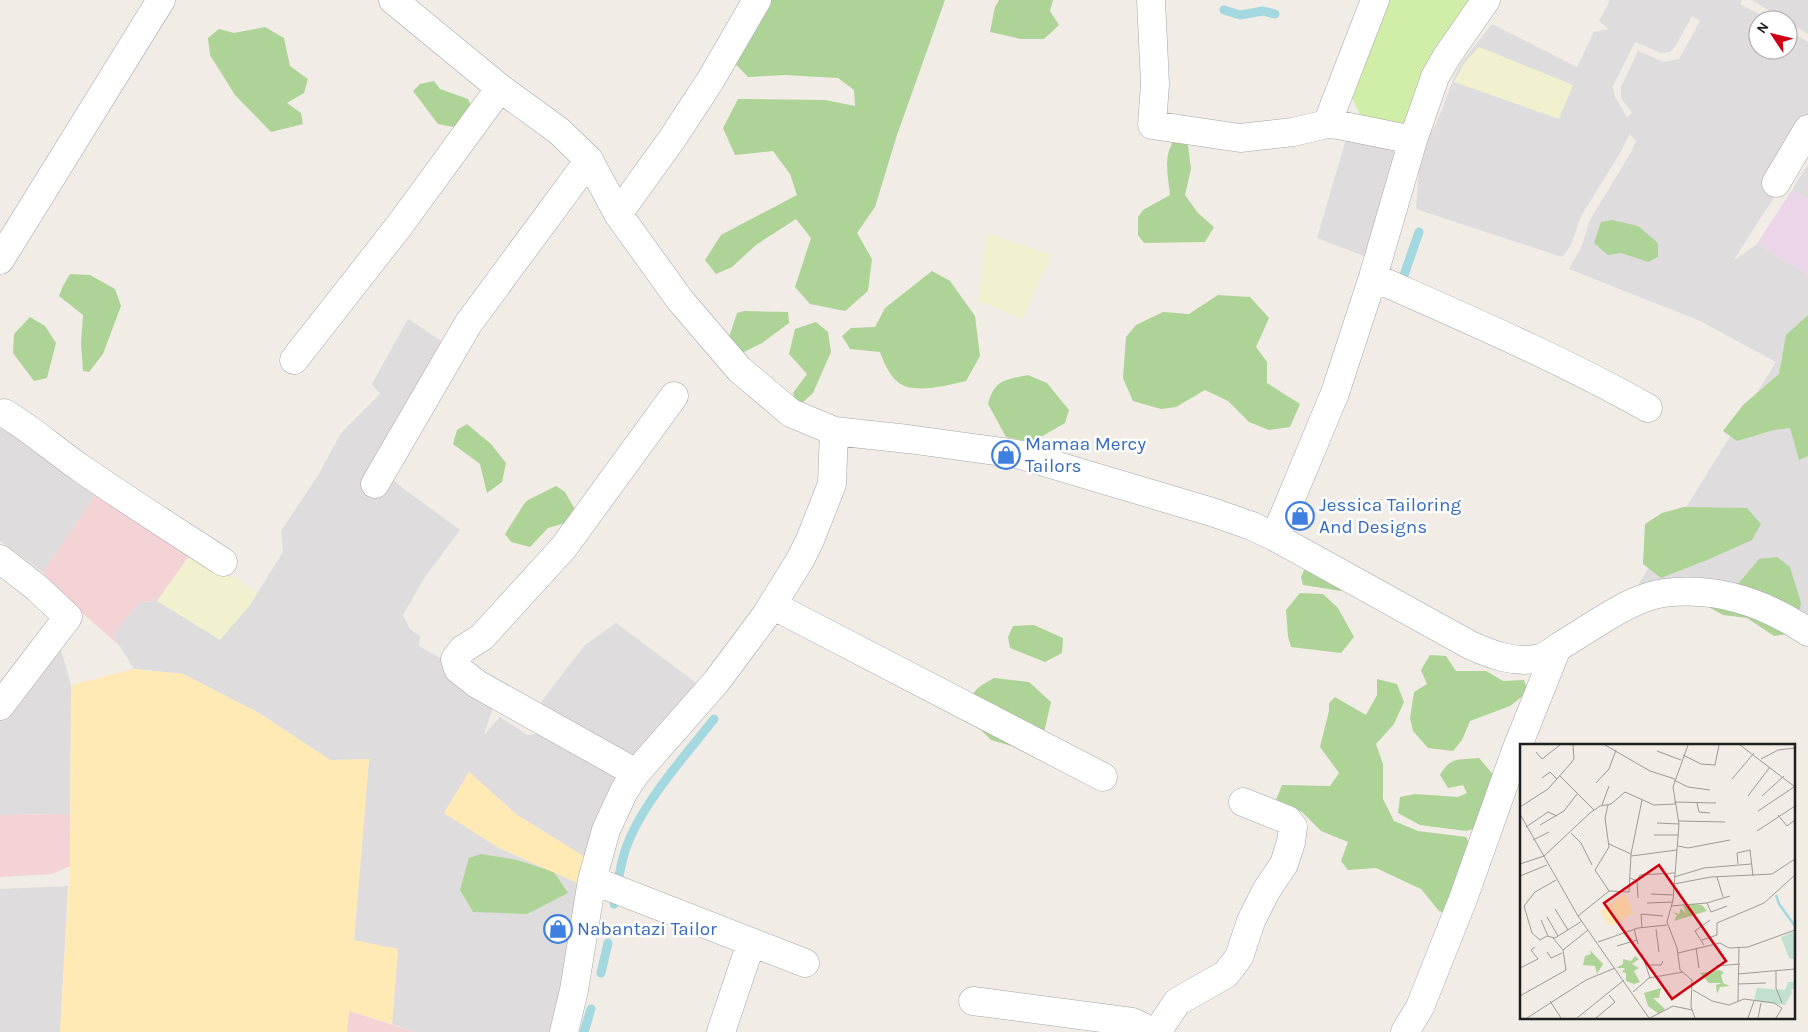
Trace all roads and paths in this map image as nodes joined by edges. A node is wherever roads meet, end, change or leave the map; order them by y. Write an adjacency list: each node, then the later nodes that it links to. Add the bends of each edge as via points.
1 (161, 0): 14 (street)
2 (393, 0): 7 (street)
3 (757, 0): 13 (street, via 710,82)
4 (1151, 0): 8 (street, via 1155,84 1152,125 1240,138)
5 (1374, 0): 8 (street)
6 (1486, 0): 10 (street, via 1441,66)
7 (500, 88): 11 (street, via 559,131); 16 (street, via 399,226)
8 (1327, 124): 10 (street)
9 (1808, 129): 12 (street)
10 (1413, 140): 15 (street)
11 (589, 160): 13 (street); 21 (street, via 468,324)
12 (1776, 183)
13 (618, 214): 20 (street, via 680,300 739,369 791,413)
14 (0, 260)
15 (1373, 277): 18 (street, via 1532,348); 22 (street, via 1335,392)
16 (294, 360)
17 (674, 396): 29 (street, via 564,547 482,637 463,649 455,660 458,670 477,684)
18 (1648, 408)
19 (1, 413): 24 (street, via 22,423 82,469)
20 (834, 431): 22 (street, via 1017,454 1212,512); 25 (street, via 832,484 823,510 807,547)
21 (375, 484)
22 (1275, 537): 27 (street, via 1487,653 1525,660 1541,658)
23 (0, 559): 28 (street, via 68,616)
24 (223, 562)
25 (772, 605): 29 (street, via 716,682); 30 (street)
26 (1808, 632): 27 (street, via 1786,617 1742,598 1710,593 1664,593 1633,602)
27 (1557, 648): 40 (street, via 1452,927 1420,1007)
28 (0, 706)
29 (636, 773): 32 (street, via 606,830)
30 (1103, 777)
31 (1243, 802): 39 (street, via 1288,820 1293,827 1284,864 1251,921 1239,957 1226,974 1177,1002)
32 (592, 880): 33 (street); 36 (street)
33 (751, 943): 34 (street); 37 (street)
34 (805, 963)
35 (972, 1001): 38 (street, via 1132,1022)
36 (564, 1032)
37 (722, 1032)
38 (1149, 1032)
39 (1157, 1032)
40 (1405, 1032)

